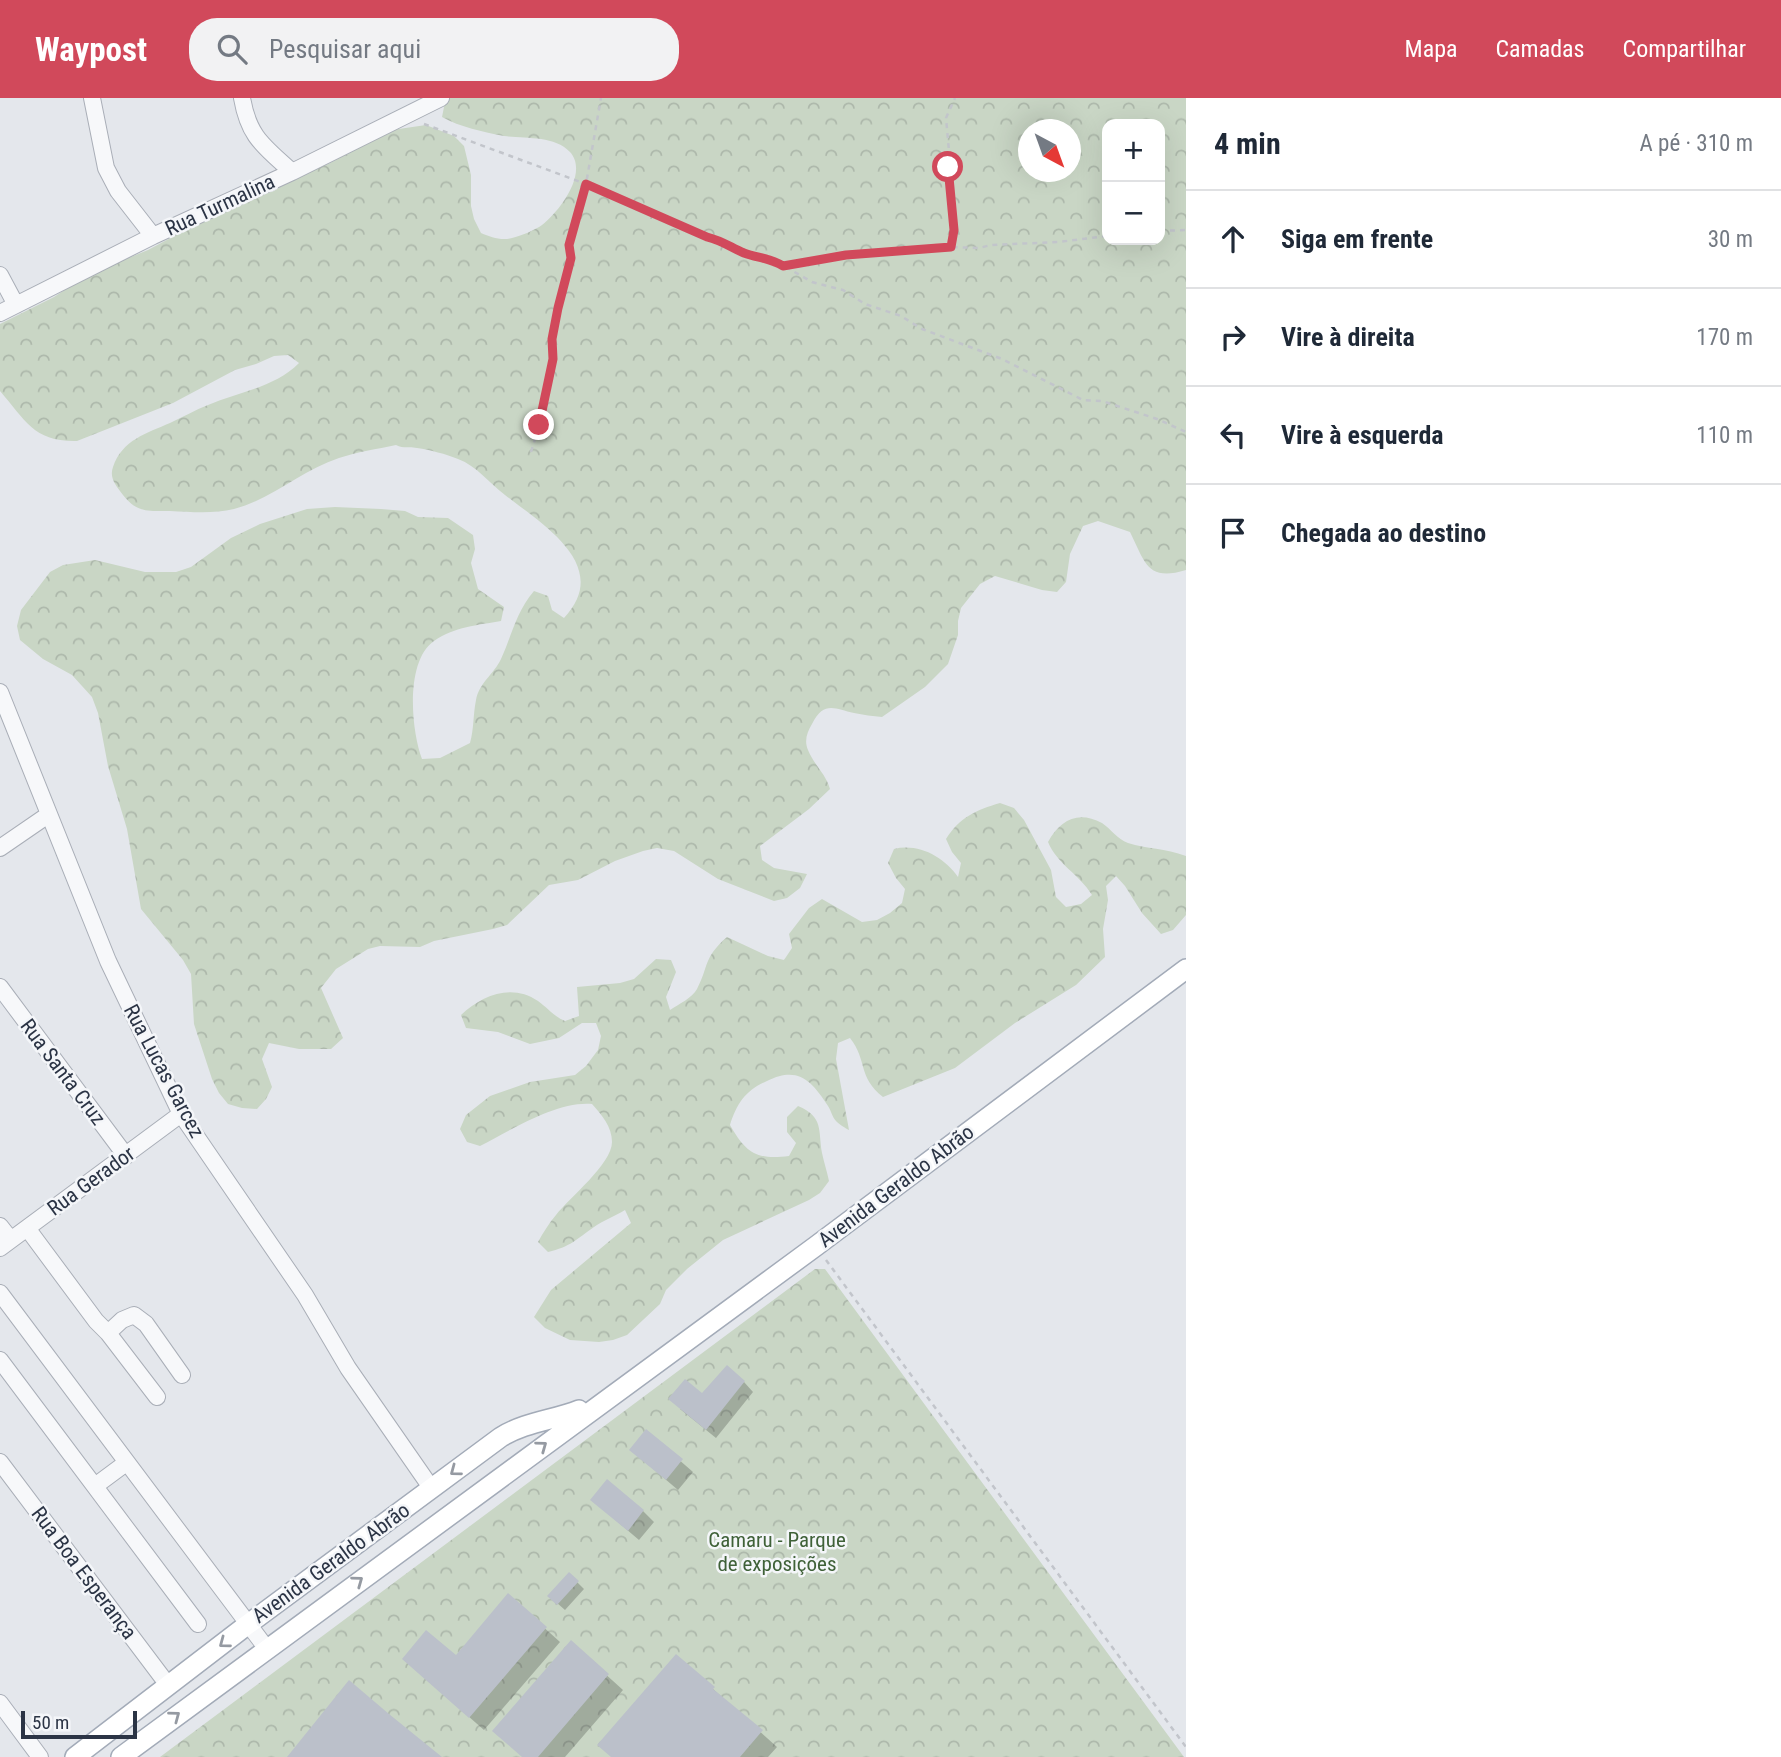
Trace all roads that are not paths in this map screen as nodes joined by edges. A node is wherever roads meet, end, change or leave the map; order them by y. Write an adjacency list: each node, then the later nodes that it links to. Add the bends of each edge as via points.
1 (92, 98): 5 (street, via 106,168)
2 (242, 98): 4 (street, via 251,132)
3 (441, 98): 4 (street, Rua Turmalina)
4 (292, 172): 5 (street, Rua Turmalina)
5 (153, 236): 7 (street, Rua Turmalina)
6 (0, 275): 7 (street)
7 (16, 305): 8 (street, Rua Turmalina)
8 (0, 313)
9 (0, 692): 10 (street, Rua Lucas Garcez)
10 (48, 815): 11 (street); 14 (street, Rua Lucas Garcez, via 108,961)
11 (0, 848)
12 (1186, 970): 24 (main road, Avenida Geraldo Abrão)
13 (0, 988): 15 (street, Rua Santa Cruz)
14 (181, 1114): 15 (street, Rua Gerador); 28 (street, Rua Lucas Garcez)
15 (125, 1156): 17 (street, Rua Gerador)
16 (0, 1226): 18 (street)
17 (27, 1228): 18 (street, Rua Gerador); 20 (street)
18 (5, 1244)
19 (0, 1293): 26 (street)
20 (108, 1333): 22 (street, via 135,1315); 23 (street)
21 (0, 1360): 27 (street)
22 (182, 1375)
23 (157, 1397)
24 (603, 1401): 28 (main road, Avenida Geraldo Abrão, one-way to 28, via 509,1432); 31 (main road, Avenida Geraldo Abrão, one-way to 24)
25 (0, 1462): 32 (street, Rua Boa Esperança)
26 (126, 1463): 27 (street); 30 (street)
27 (95, 1486): 29 (street)
28 (432, 1489): 30 (main road, Avenida Geraldo Abrão)
29 (198, 1625)
30 (247, 1625): 31 (street); 32 (main road, Avenida Geraldo Abrão, one-way to 32)
31 (267, 1649): 36 (main road, Avenida Geraldo Abrão, one-way to 31)
32 (168, 1685): 35 (main road, Avenida Geraldo Abrão)
33 (0, 1703): 34 (street)
34 (40, 1757)
35 (75, 1757)
36 (121, 1757)

